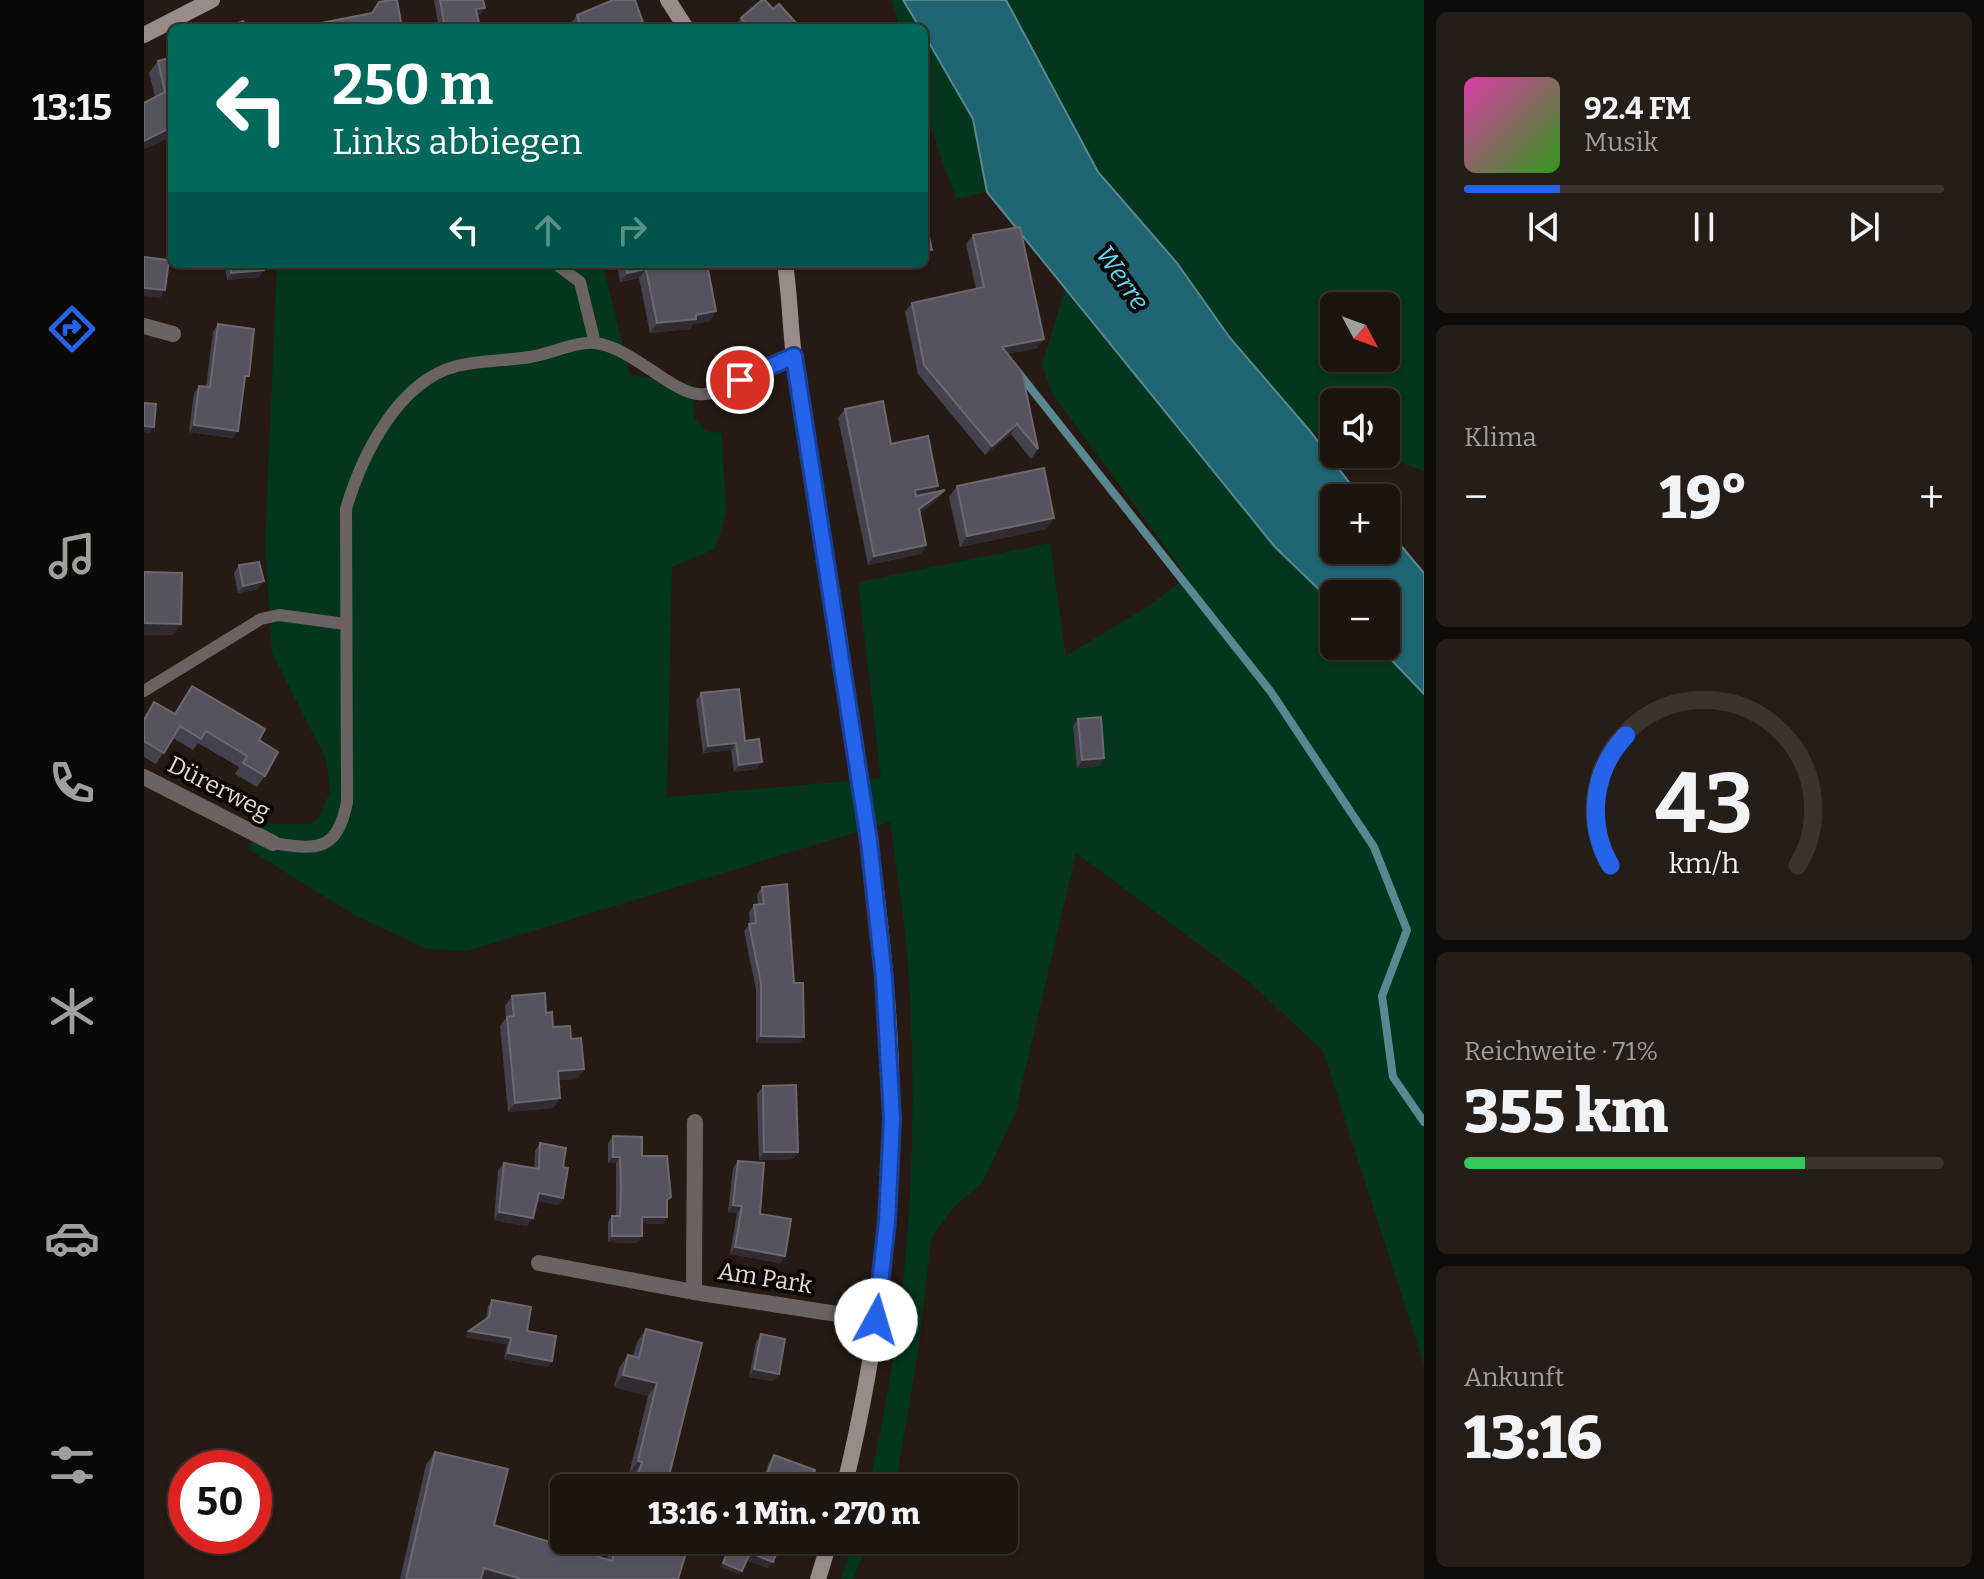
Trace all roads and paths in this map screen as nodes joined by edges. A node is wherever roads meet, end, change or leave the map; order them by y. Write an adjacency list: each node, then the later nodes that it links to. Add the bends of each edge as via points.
1 (212, 0): 4 (main road)
2 (668, 0): 3 (main road)
3 (683, 24)
4 (144, 35)
5 (561, 268): 9 (lane, via 580,282)
6 (785, 268): 10 (main road)
7 (144, 326): 8 (street)
8 (173, 334)
9 (595, 343): 10 (lane, via 699,394 720,390); 11 (lane, via 457,366 422,382 385,425 357,471 346,509)
10 (794, 356): 18 (main road, via 869,841 884,978 892,1119)
11 (345, 624): 12 (lane, via 279,615 261,619); 14 (lane, via 343,822 330,842 310,849)
12 (144, 691)
13 (144, 777): 14 (street, Dürerweg)
14 (273, 843)
15 (695, 1122): 17 (street, Am Park)
16 (539, 1263): 17 (street, Am Park)
17 (694, 1292): 18 (street, Am Park)
18 (876, 1320): 19 (main road)
19 (847, 1474)
20 (826, 1554): 21 (main road)
21 (818, 1579)

